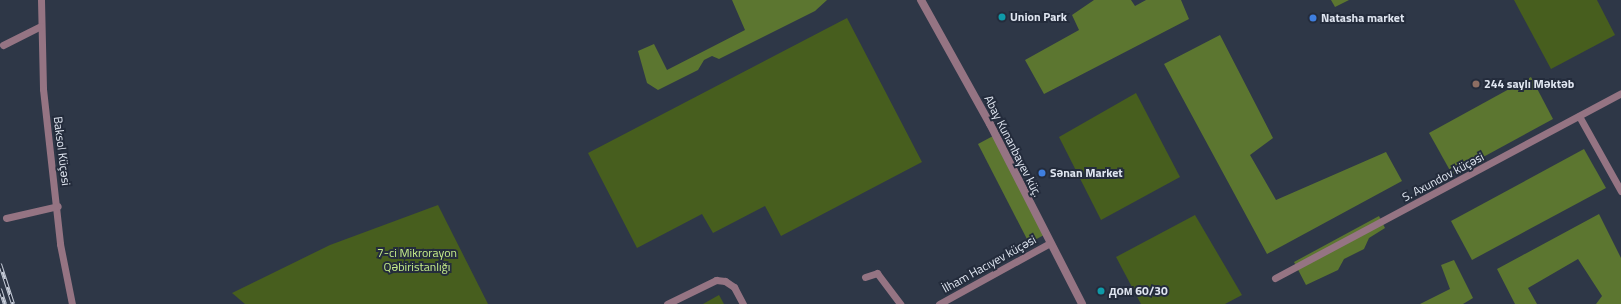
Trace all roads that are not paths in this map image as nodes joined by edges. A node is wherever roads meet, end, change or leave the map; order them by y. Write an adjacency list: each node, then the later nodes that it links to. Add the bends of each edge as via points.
1 (41, 0): 3 (street, Baksol Küçəsi)
2 (921, 0): 10 (street, Abay Kunanbayev küç., via 990,124)
3 (41, 26): 4 (street); 8 (street, Baksol Küçəsi, via 43,89)
4 (3, 45)
5 (1621, 93): 6 (street, S. Axundov küçəsi)
6 (1579, 116): 7 (street); 12 (street, S. Axundov küçəsi)
7 (1621, 191)
8 (58, 206): 9 (street); 13 (street, Baksol Küçəsi, via 60,244)
9 (6, 218)
10 (1050, 243): 17 (street, İlham Hacıyev küçəsi); 18 (street, Abay Kunanbayev küç.)
11 (866, 277): 16 (street, via 877,273)
12 (1275, 278)
13 (72, 304)
14 (666, 304): 15 (street, via 716,280 725,281 734,287)
15 (743, 304)
16 (900, 304)
17 (939, 304)
18 (1082, 304)

